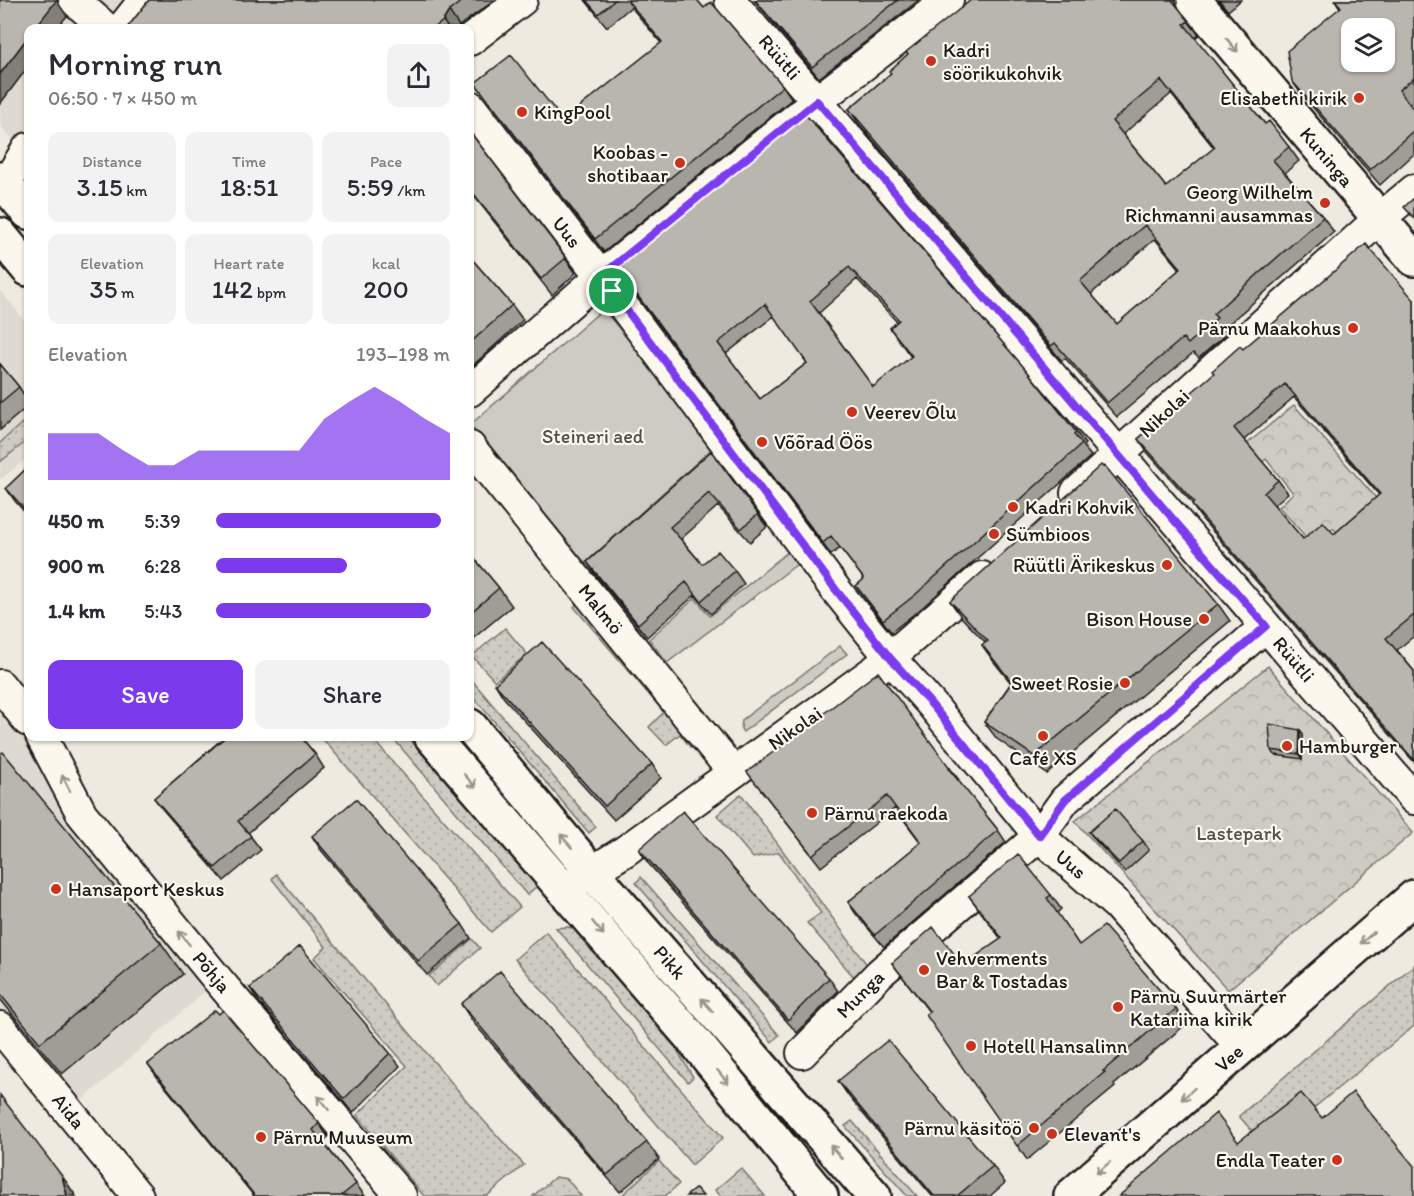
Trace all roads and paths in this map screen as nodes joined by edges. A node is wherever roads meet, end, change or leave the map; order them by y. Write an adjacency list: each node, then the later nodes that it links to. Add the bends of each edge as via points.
1 (74, 0): 7 (street)
2 (144, 0): 8 (street)
3 (522, 0): 9 (street)
4 (730, 0): 10 (street, Rüütli)
5 (948, 0): 10 (street)
6 (1194, 0): 16 (main road, Kuninga, one-way to 16)
7 (101, 24)
8 (125, 24)
9 (474, 37)
10 (817, 101): 20 (street); 23 (street, Rüütli)
11 (474, 111): 20 (street, Uus)
12 (24, 153): 13 (street)
13 (2, 182): 15 (main road)
14 (1414, 190): 16 (street, Nikolai)
15 (24, 207)
16 (1379, 219): 18 (main road, Kuninga); 23 (street, Nikolai)
17 (0, 236): 19 (main road)
18 (1414, 259)
19 (24, 264)
20 (601, 276): 21 (street); 27 (street, Uus)
21 (474, 387)
22 (474, 452): 33 (street, Malmö)
23 (1120, 454): 24 (street, Nikolai); 26 (street, Rüütli)
24 (1058, 509)
25 (1005, 557): 27 (street, Nikolai)
26 (1266, 626): 34 (street, Rüütli); 35 (street, Munga, via 1065,800)
27 (891, 659): 33 (street, Nikolai); 35 (street, Uus)
28 (0, 685): 29 (street, Põhja)
29 (24, 713)
30 (474, 731): 36 (main road, Pikk, one-way to 30)
31 (45, 741): 43 (street, Põhja, one-way to 31, via 82,814)
32 (435, 741): 37 (main road, Pikk, one-way to 37)
33 (733, 772): 36 (street, Nikolai)
34 (1414, 799)
35 (1039, 836): 40 (street, Uus, via 1117,904); 41 (street, Munga, via 880,973)
36 (592, 872): 37 (street, Nikolai); 45 (main road, Pikk, one-way to 36)
37 (564, 888): 44 (main road, Pikk, one-way to 44)
38 (1414, 897): 40 (main road, Vee, one-way to 40)
39 (0, 1027): 42 (street, Aida)
40 (1241, 1047): 46 (main road, Vee, one-way to 46)
41 (802, 1053)
42 (138, 1196)
43 (401, 1196)
44 (821, 1196)
45 (874, 1196)
46 (1071, 1196)

